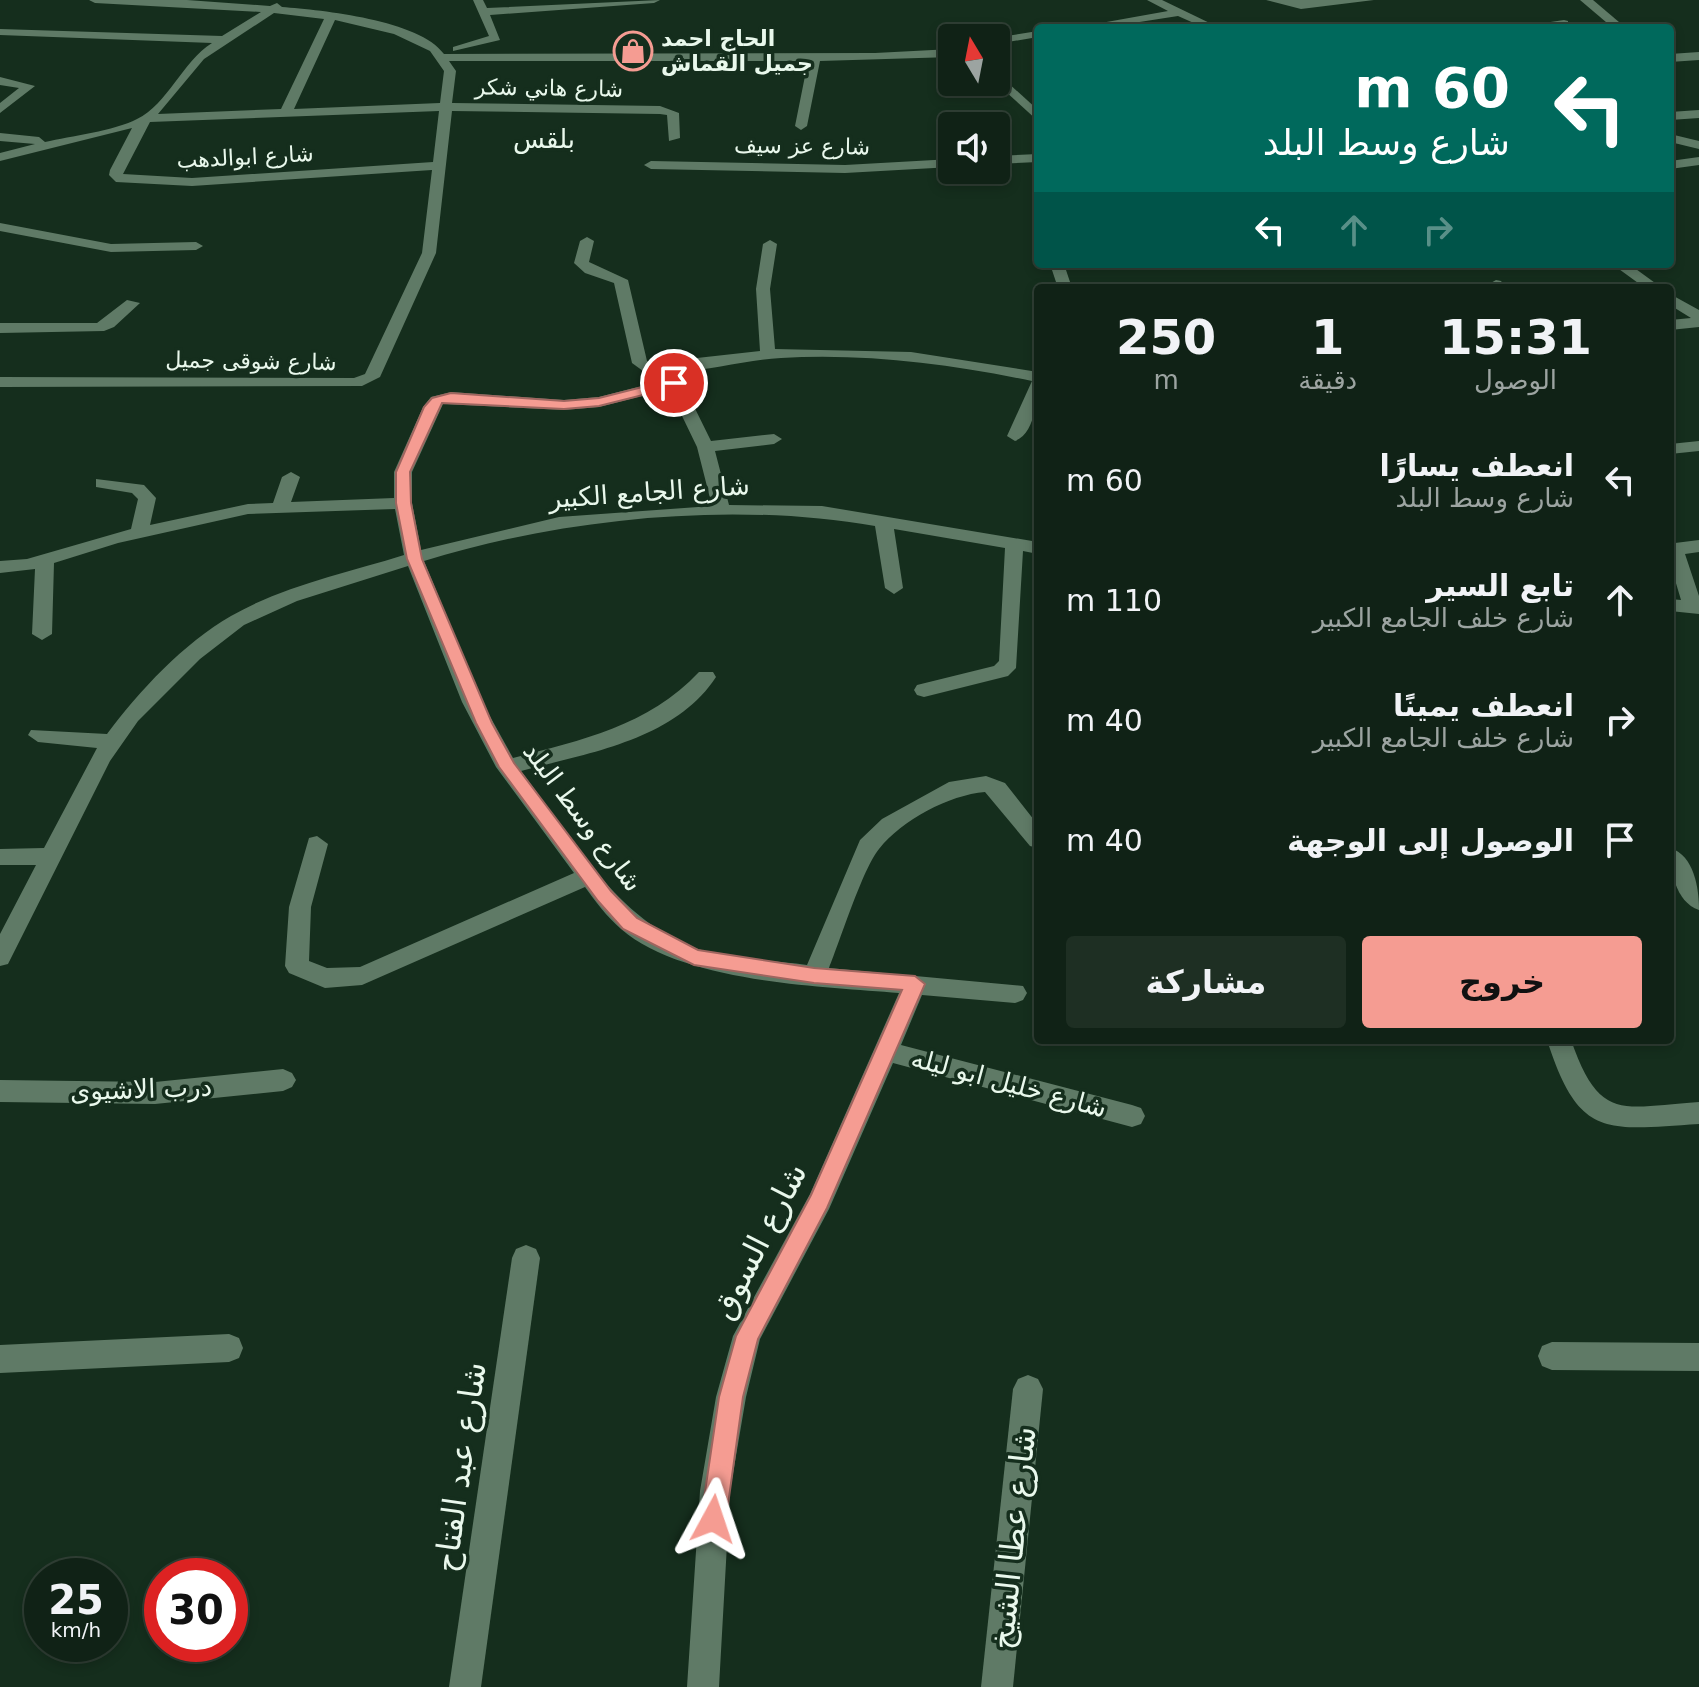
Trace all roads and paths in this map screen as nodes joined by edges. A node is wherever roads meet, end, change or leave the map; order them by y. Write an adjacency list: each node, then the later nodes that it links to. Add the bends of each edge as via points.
1 (95, 0): 9 (street)
2 (654, 0): 8 (street)
3 (1153, 0): 4 (street); 11 (street)
4 (1162, 0)
5 (1272, 0): 6 (street, via 1301,6)
6 (1368, 0)
7 (1586, 0): 17 (street)
8 (604, 2): 10 (street)
9 (278, 5): 12 (street); 21 (street)
10 (481, 6): 23 (street, via 496,38)
11 (1176, 13): 14 (street); 15 (street)
12 (331, 16): 23 (street, via 388,26); 31 (street)
13 (1564, 23): 16 (street)
14 (1105, 24)
15 (1204, 24)
16 (1554, 24)
17 (1615, 24)
18 (0, 32): 21 (street)
19 (1034, 35): 20 (street)
20 (1010, 39)
21 (223, 40): 35 (street, via 200,56)
22 (938, 53): 25 (street)
23 (444, 55): 25 (street); 29 (street, شارع شوقى جميل, via 450,71)
24 (1699, 56): 26 (street)
25 (815, 57): 36 (street)
26 (1674, 58)
27 (0, 81): 30 (street, via 29,86)
28 (1010, 90): 32 (street)
29 (446, 107): 31 (street, شارع هاني شكر); 38 (street, شارع هاني شكر, via 527,113 670,111); 49 (street, شارع شوقى جميل)
30 (0, 109)
31 (286, 112): 35 (street, شارع هاني شكر)
32 (1034, 113)
33 (1699, 114): 34 (street)
34 (1674, 116)
35 (145, 120): 40 (street, شارع هاني شكر); 49 (street, شارع ابوالدهب, via 117,170 121,179 192,182)
36 (801, 126)
37 (0, 137): 40 (street)
38 (674, 138)
39 (1674, 139): 41 (street)
40 (60, 143): 42 (street, شارع هاني شكر)
41 (1699, 145)
42 (0, 157)
43 (1034, 158): 44 (street)
44 (1010, 159)
45 (1699, 161): 47 (street)
46 (938, 164): 48 (street, شارع عز سيف, via 845,169)
47 (1674, 164)
48 (651, 165)
49 (438, 166): 64 (street, شارع شوقى جميل, via 429,253 372,377 347,384)
50 (0, 227): 53 (street, via 102,247)
51 (587, 241): 62 (street, via 583,267 621,280 640,363)
52 (770, 244): 61 (street, via 763,289)
53 (196, 246)
54 (1625, 268): 55 (street)
55 (1649, 284)
56 (1674, 301): 58 (street)
57 (132, 303): 60 (street, via 99,328)
58 (1699, 319): 59 (street)
59 (1674, 324)
60 (0, 328)
61 (768, 354): 62 (street); 63 (street, via 907,356)
62 (670, 375): 69 (street); 73 (street, شارع وسط البلد, via 599,402 437,400 403,472)
63 (1034, 376)
64 (0, 382)
65 (1034, 393): 66 (street)
66 (1015, 436)
67 (774, 439): 69 (street)
68 (1699, 446): 70 (street)
69 (705, 447): 75 (street)
70 (1674, 449)
71 (291, 477): 74 (street)
72 (102, 483): 77 (street, via 138,489 147,498)
73 (403, 503): 74 (street); 82 (street, شارع وسط البلد)
74 (280, 507): 77 (street)
75 (722, 510): 76 (street, شارع الجامع الكبير, via 822,511); 82 (street, شارع الجامع الكبير, via 559,522)
76 (884, 524): 78 (street, شارع الجامع الكبير); 84 (street)
77 (139, 532): 81 (street)
78 (1014, 546): 80 (street, شارع الجامع الكبير); 89 (street, via 1009,663 1001,671)
79 (1699, 546): 86 (street, via 1681,547 1676,553)
80 (1034, 548)
81 (45, 559): 83 (street); 87 (street)
82 (414, 559): 91 (street, شارع الجامع الكبير, via 290,597 237,621 193,654 131,716); 92 (street, شارع وسط البلد, via 472,702)
83 (0, 567)
84 (894, 588)
85 (1674, 605): 86 (street)
86 (1696, 608)
87 (42, 634)
88 (706, 677): 92 (street, via 692,695 625,734)
89 (924, 690)
90 (38, 735): 91 (street)
91 (113, 742): 95 (street, شارع الجامع الكبير)
92 (507, 767): 98 (street, شارع وسط البلد)
93 (1034, 835): 101 (street, via 997,788 986,784 957,787 890,825 868,846)
94 (317, 844): 98 (street, via 300,907 297,966 325,978 362,976)
95 (50, 856): 96 (street); 100 (street, شارع الجامع الكبير)
96 (0, 857)
97 (1674, 862): 99 (street)
98 (590, 875): 101 (street, شارع وسط البلد, via 630,924 694,958)
99 (1699, 901)
100 (0, 957)
101 (814, 976): 102 (street, شارع وسط البلد)
102 (915, 984): 103 (street, شارع وسط البلد); 105 (street, شارع السوق)
103 (1015, 993)
104 (1560, 1044): 108 (street, via 1579,1094 1600,1114)
105 (886, 1051): 109 (street, شارع خليل ابو ليله); 117 (street, شارع السوق, via 820,1201 747,1336 715,1491)
106 (283, 1080): 107 (street, درب الاشيوى, via 155,1093)
107 (0, 1091)
108 (1699, 1113)
109 (1132, 1116)
110 (526, 1258): 116 (street, شارع عبد الفتاح)
111 (229, 1348): 113 (street)
112 (1552, 1356): 114 (street)
113 (0, 1359)
114 (1698, 1359)
115 (1028, 1389): 118 (street, شارع عطا الشيخ)
116 (465, 1687)
117 (703, 1687)
118 (997, 1687)

